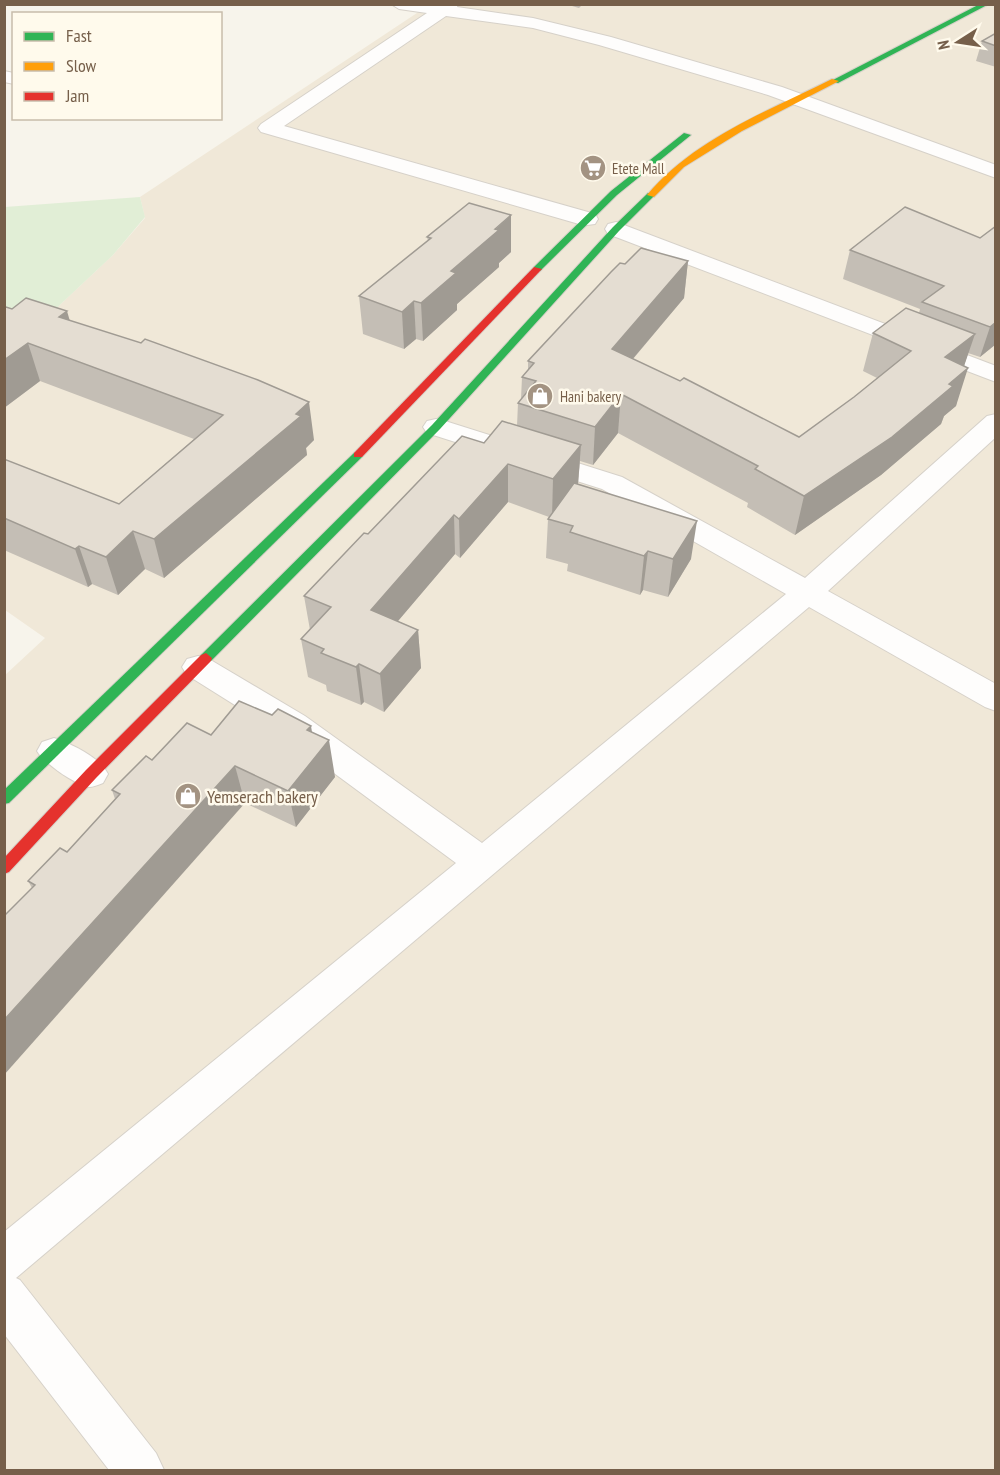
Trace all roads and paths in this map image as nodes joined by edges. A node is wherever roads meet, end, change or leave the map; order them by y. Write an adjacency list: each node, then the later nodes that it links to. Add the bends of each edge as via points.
1 (399, 4): 3 (street)
2 (986, 4): 7 (street)
3 (446, 8): 5 (street, via 533,23); 10 (street, via 268,128)
4 (796, 80): 5 (street)
5 (775, 91): 6 (street); 7 (street)
6 (755, 99)
7 (796, 100): 9 (street); 11 (street, via 681,165)
8 (701, 126): 10 (street, via 660,154)
9 (996, 172)
10 (587, 219): 18 (street, via 418,394)
11 (616, 229): 12 (street); 14 (street)
12 (996, 375)
13 (996, 422): 15 (street)
14 (436, 427): 15 (street, via 612,483); 16 (street)
15 (808, 592): 17 (street); 21 (street)
16 (198, 667): 19 (street); 21 (street, via 293,725)
17 (996, 699)
18 (54, 751): 19 (street); 20 (street)
19 (92, 774): 22 (street)
20 (4, 799)
21 (483, 863): 23 (street)
22 (4, 868)
23 (4, 1261)
24 (4, 1296): 25 (street)
25 (139, 1470)

